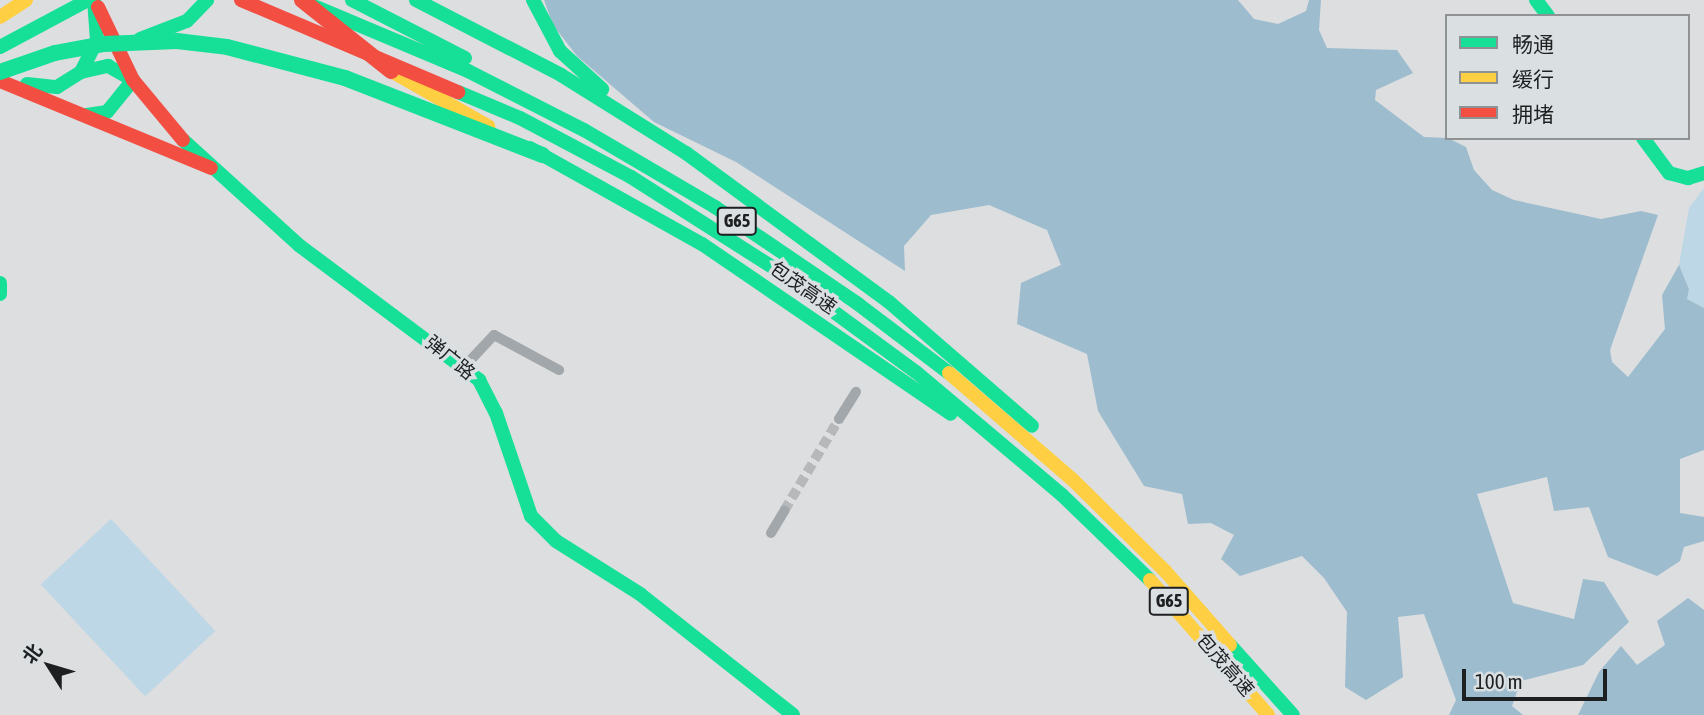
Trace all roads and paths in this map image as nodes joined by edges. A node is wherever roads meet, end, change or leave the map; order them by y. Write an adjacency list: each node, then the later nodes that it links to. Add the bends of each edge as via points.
1 (26, 0): 10 (main road)
2 (88, 0): 12 (main road)
3 (95, 0): 14 (main road, via 97,40); 15 (main road, 弹广路)
4 (206, 0): 11 (main road, via 174,28)
5 (300, 0): 17 (main road, 包茂高速 / G65); 21 (main road, bridge, via 416,88)
6 (352, 0): 17 (main road, via 450,50)
7 (416, 0): 19 (main road, via 561,75)
8 (533, 0): 19 (main road, via 560,51)
9 (246, 2): 28 (main road, 包茂高速 / G65, via 472,96 667,199 863,331)
10 (0, 17)
11 (129, 42): 13 (main road, bridge, via 55,54); 21 (main road, bridge, via 201,43 277,57 397,96)
12 (0, 47)
13 (0, 72): 14 (main road, via 47,88 71,81)
14 (82, 72): 15 (main road, via 108,66)
15 (133, 80): 18 (main road, via 107,111); 22 (main road, 弹广路, via 175,134)
16 (0, 81): 18 (main road)
17 (527, 99): 30 (main road, 包茂高速 / G65, via 670,178 831,284 994,410)
18 (85, 115): 22 (main road)
19 (643, 124): 30 (main road, via 813,244 972,371 1035,429)
20 (1644, 140): 23 (main road, via 1668,173 1688,178)
21 (543, 155): 28 (main road, via 644,209 800,308)
22 (211, 169): 24 (main road, 弹广路, via 300,246)
23 (1704, 173)
24 (464, 366): 25 (street, via 494,335); 32 (main road, 弹广路, via 478,380 496,413 531,516 556,541 640,594)
25 (559, 370)
26 (856, 392): 27 (street)
27 (839, 419)
28 (1062, 495): 33 (main road, 包茂高速 / G65, via 1155,585)
29 (784, 511): 31 (street)
30 (1121, 526): 34 (main road, 包茂高速 / G65)
31 (771, 533)
32 (793, 715)
33 (1268, 715)
34 (1293, 715)

